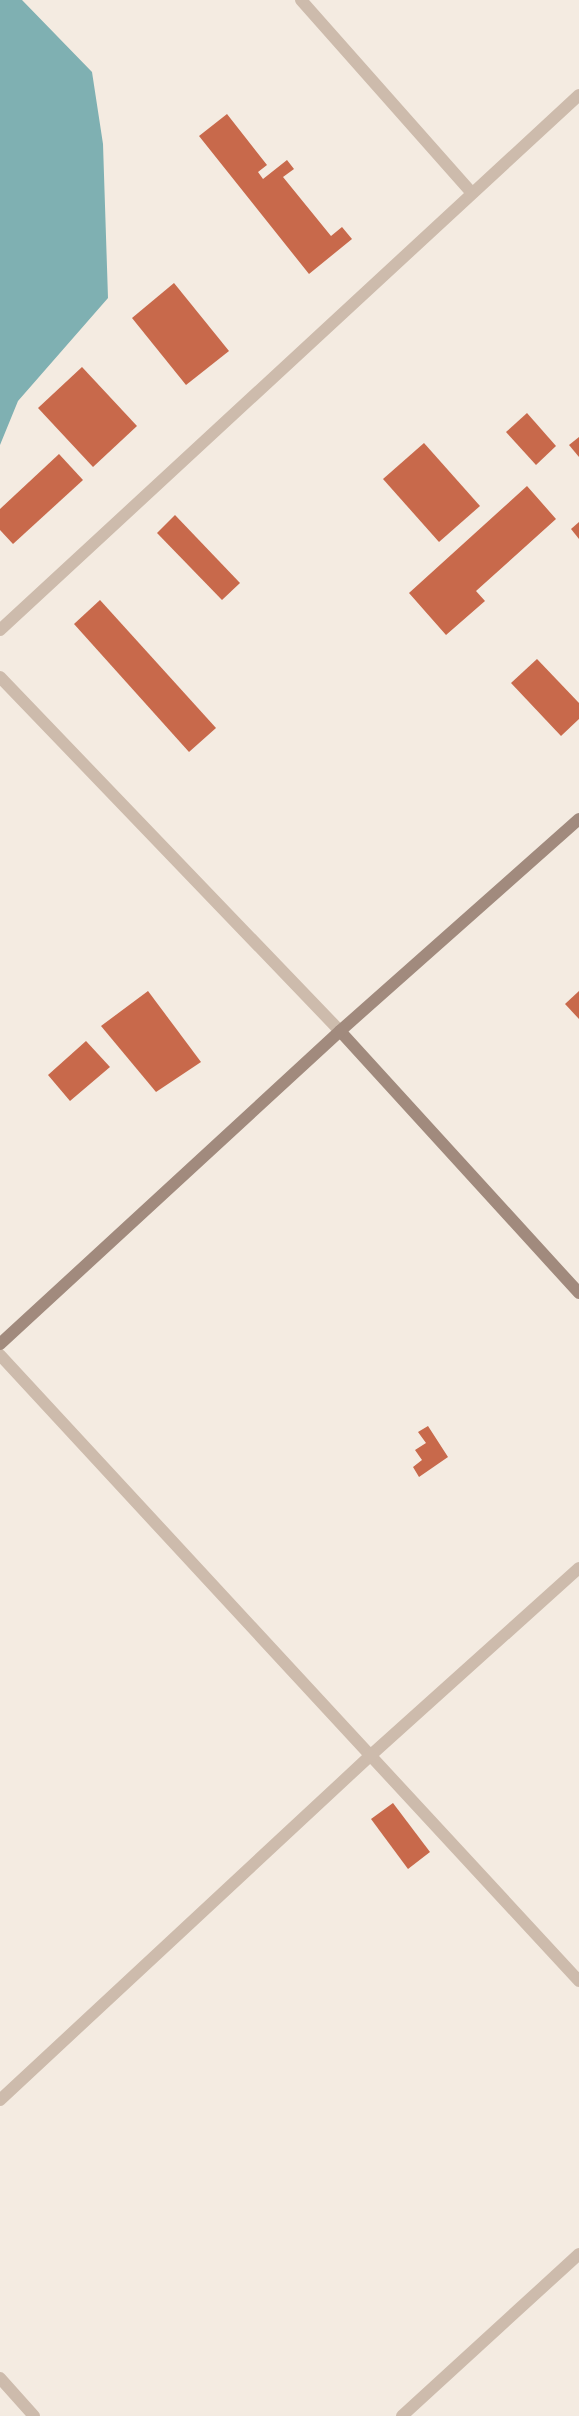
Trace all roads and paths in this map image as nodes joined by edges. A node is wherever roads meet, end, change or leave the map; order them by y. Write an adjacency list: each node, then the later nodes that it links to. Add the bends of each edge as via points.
1 (301, 0): 3 (street)
2 (579, 95): 3 (street)
3 (472, 192): 4 (street)
4 (0, 630)
5 (0, 677): 7 (street)
6 (579, 820): 7 (street)
7 (340, 1031): 8 (street); 9 (street)
8 (579, 1293)
9 (0, 1344)
10 (0, 1355): 12 (street)
11 (579, 1568): 12 (street)
12 (371, 1756): 13 (street); 14 (street)
13 (579, 1981)
14 (0, 2100)
15 (579, 2254): 18 (street)
16 (0, 2378): 17 (street)
17 (34, 2416)
18 (402, 2416)

